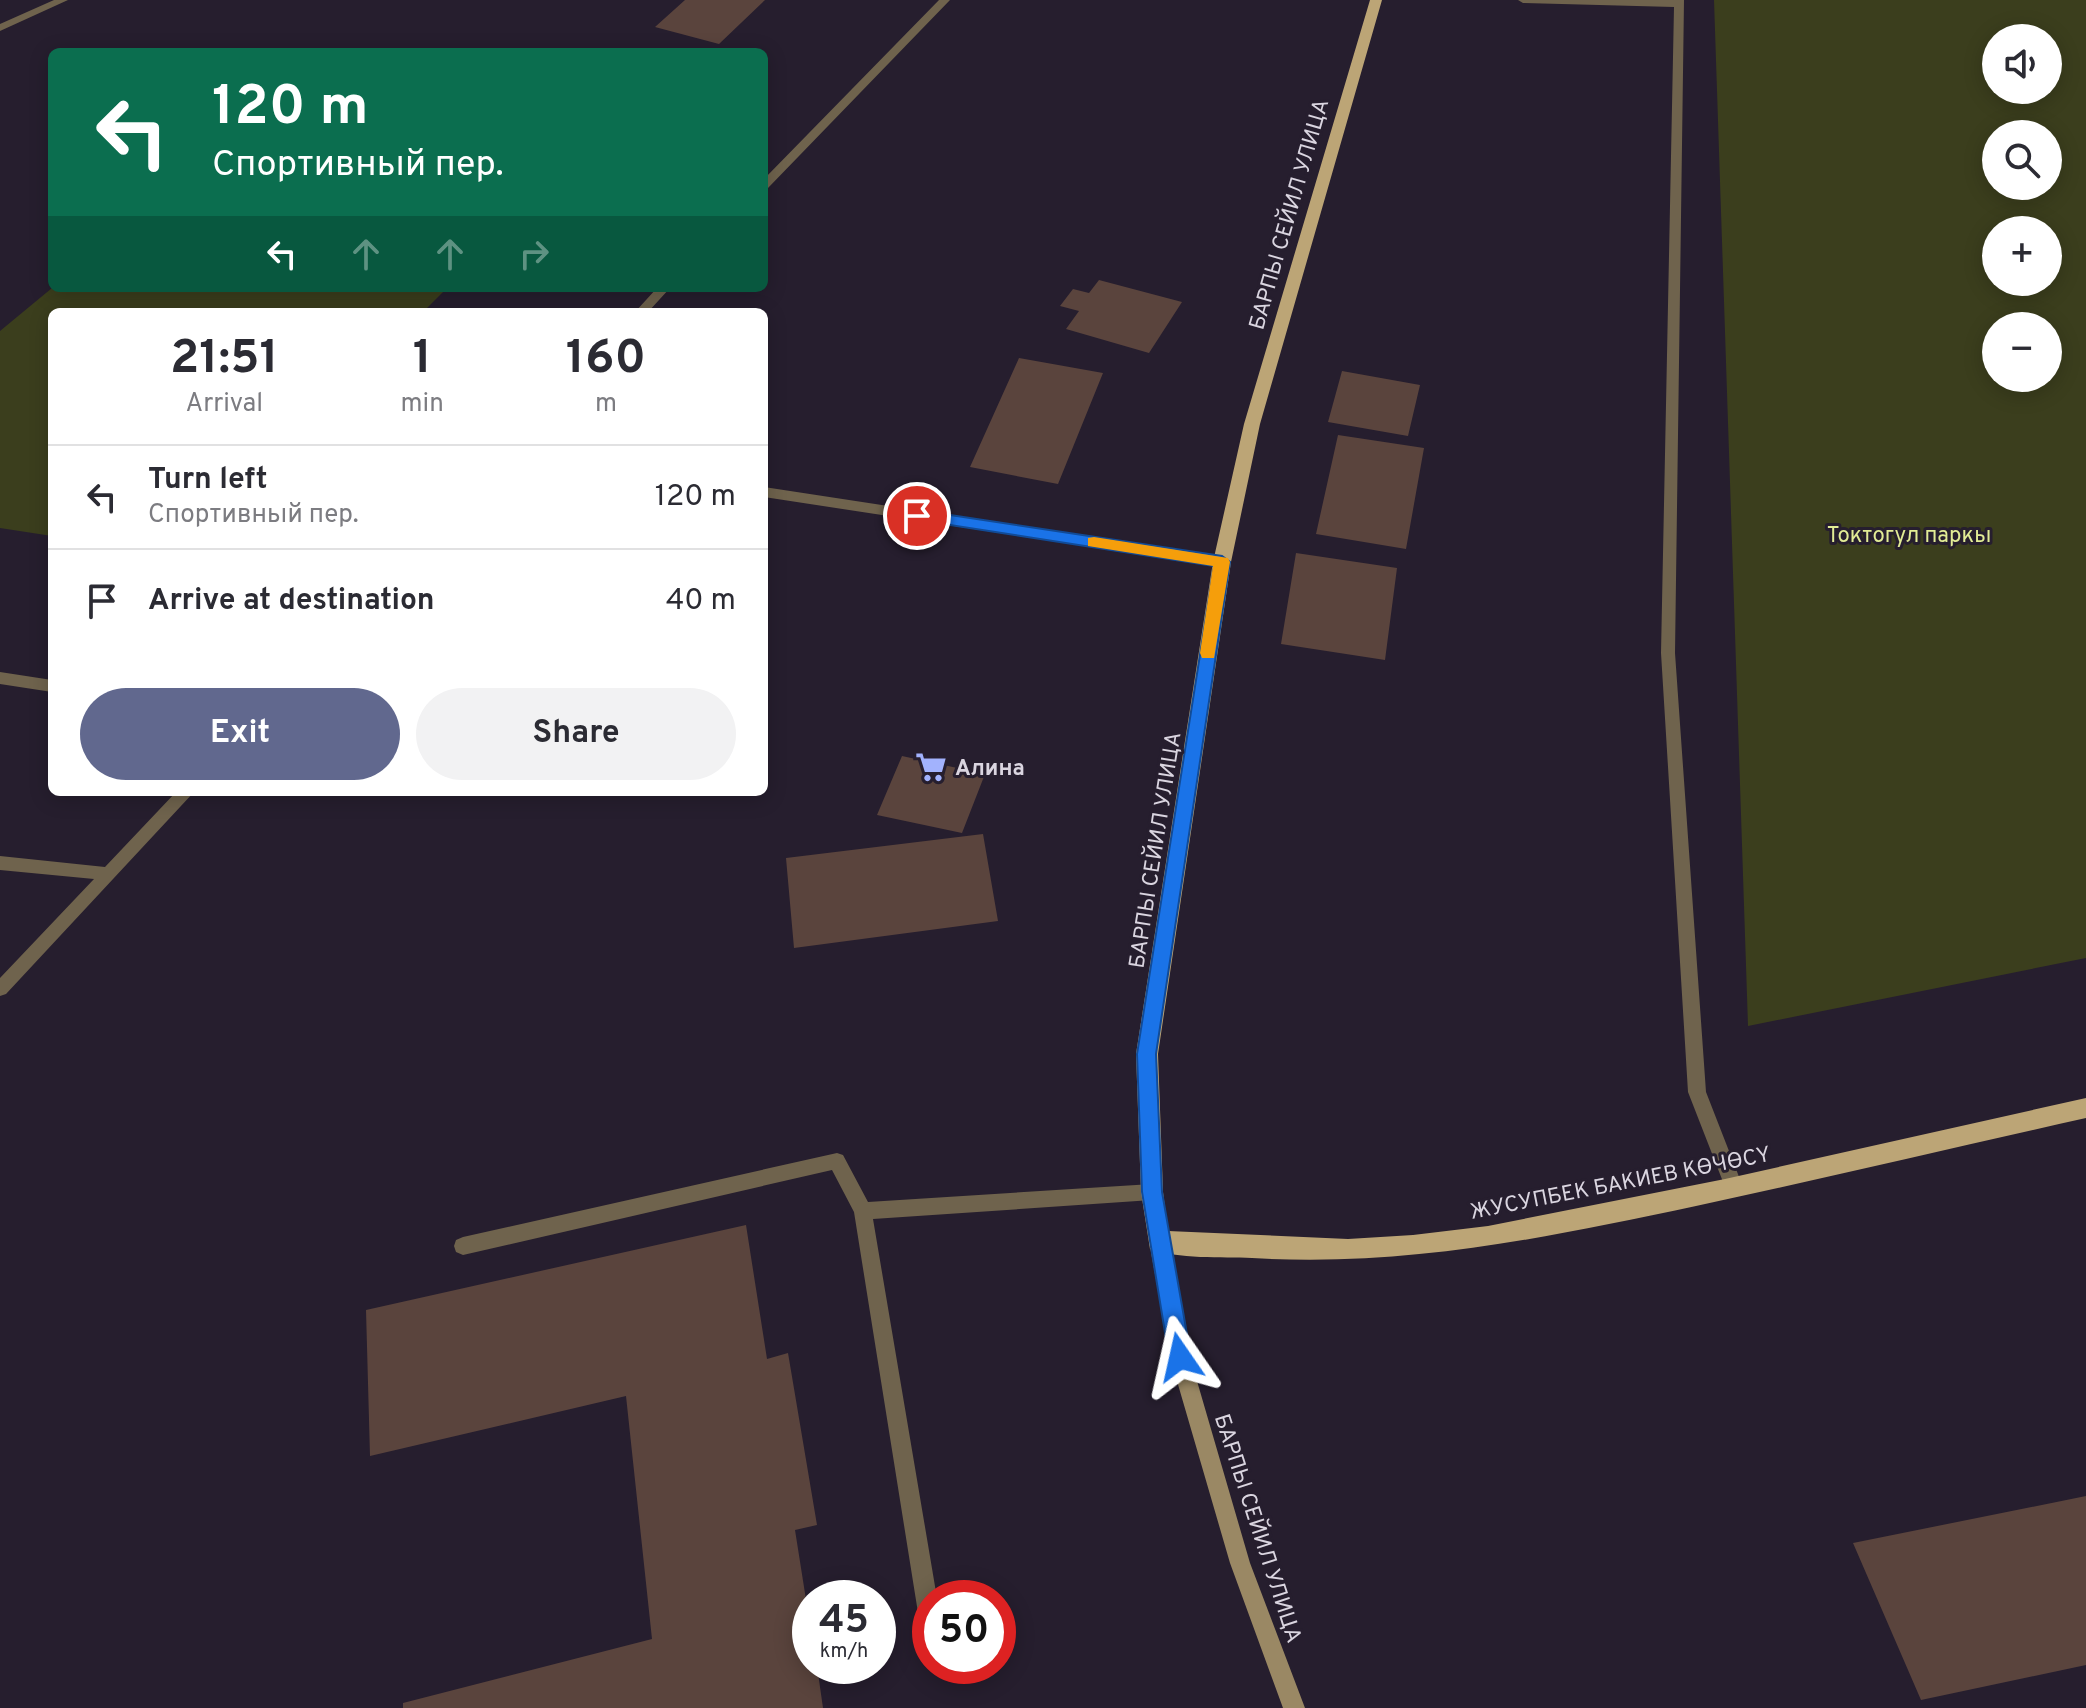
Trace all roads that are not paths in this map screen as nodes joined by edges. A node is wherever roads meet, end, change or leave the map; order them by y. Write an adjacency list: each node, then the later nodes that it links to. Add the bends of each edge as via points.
1 (63, 0): 6 (street)
2 (945, 0): 7 (street)
3 (1376, 0): 11 (main road, БАРПЫ СЕЙИЛ УЛИЦА, via 1252,424)
4 (1523, 0): 5 (street)
5 (1679, 2): 19 (street, via 1668,653 1697,1092)
6 (0, 28)
7 (768, 182)
8 (660, 292): 9 (street)
9 (645, 308)
10 (768, 493): 11 (street)
11 (1222, 562): 20 (main road, БАРПЫ СЕЙИЛ УЛИЦА, via 1147,1054)
12 (0, 678): 13 (street)
13 (48, 685)
14 (182, 796): 16 (street)
15 (0, 863): 16 (street)
16 (109, 874): 17 (street)
17 (0, 989)
18 (2086, 1108): 19 (main road, ЖУСУПБЕК БАКИЕВ КӨЧӨСҮ)
19 (1734, 1187): 22 (main road, ЖУСУПБЕК БАКИЕВ КӨЧӨСҮ, via 1550,1226 1374,1249)
20 (1152, 1192): 21 (street); 22 (main road, БАРПЫ СЕЙИЛ УЛИЦА)
21 (863, 1211): 23 (street, via 837,1161); 24 (street)
22 (1158, 1241): 25 (main road, БАРПЫ СЕЙИЛ УЛИЦА, via 1180,1357 1240,1563)
23 (463, 1246)
24 (924, 1580)
25 (1294, 1708)

